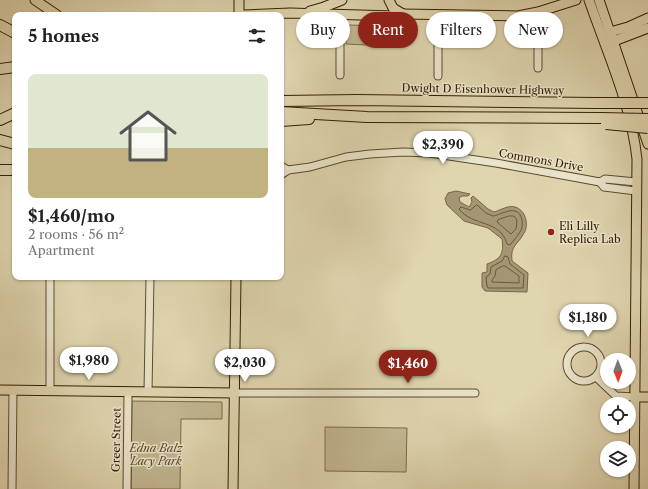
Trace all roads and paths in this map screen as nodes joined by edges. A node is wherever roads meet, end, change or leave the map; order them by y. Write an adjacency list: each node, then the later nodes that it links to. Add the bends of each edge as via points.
1 (35, 0): 8 (main road)
2 (239, 0): 9 (main road)
3 (342, 0): 13 (main road, via 320,9)
4 (389, 0): 10 (main road, via 393,8)
5 (576, 0): 11 (main road)
6 (590, 0): 46 (main road, via 635,139)
7 (599, 0): 19 (main road)
8 (53, 12)
9 (239, 12)
10 (400, 12)
11 (538, 12)
12 (284, 13): 13 (main road)
13 (290, 13): 14 (main road)
14 (296, 13)
15 (648, 18): 19 (main road)
16 (0, 25): 18 (highway)
17 (648, 28): 19 (main road)
18 (12, 31)
19 (612, 37): 40 (main road)
20 (340, 48): 26 (street)
21 (438, 48): 27 (street)
22 (538, 48): 24 (street)
23 (12, 67): 25 (highway)
24 (538, 68)
25 (0, 69)
26 (340, 75)
27 (438, 76)
28 (284, 96): 29 (highway)
29 (318, 100): 30 (highway); 31 (highway, Dwight D Eisenhower Highway, bridge)
30 (284, 101)
31 (648, 103)
32 (284, 112): 34 (highway)
33 (12, 114): 36 (highway)
34 (367, 117): 37 (highway); 38 (highway)
35 (648, 119): 38 (highway, bridge)
36 (0, 120)
37 (284, 121)
38 (603, 121): 39 (highway, bridge)
39 (648, 128)
40 (648, 144)
41 (284, 168): 44 (street)
42 (0, 170): 43 (highway)
43 (12, 170)
44 (288, 170): 45 (street); 46 (street, Commons Drive, via 365,154 412,152 496,163 600,182 605,178)
45 (284, 173)
46 (636, 187): 58 (main road)
47 (50, 280): 53 (street)
48 (150, 280): 55 (street)
49 (236, 280): 56 (main road)
50 (596, 377): 50 (street, via 601,365 597,352 591,348 578,348 568,359 567,367 572,377 583,381); 58 (street, via 616,396)
51 (0, 390): 52 (main road)
52 (13, 390): 53 (main road); 62 (street)
53 (50, 391): 54 (main road)
54 (128, 392): 55 (main road); 63 (street, Greer Street)
55 (148, 392): 56 (main road)
56 (235, 393): 57 (street); 64 (main road)
57 (475, 393)
58 (635, 397)
59 (636, 397): 60 (main road)
60 (648, 397)
61 (635, 433): 65 (main road)
62 (12, 489)
63 (127, 489)
64 (234, 489)
65 (634, 489)

